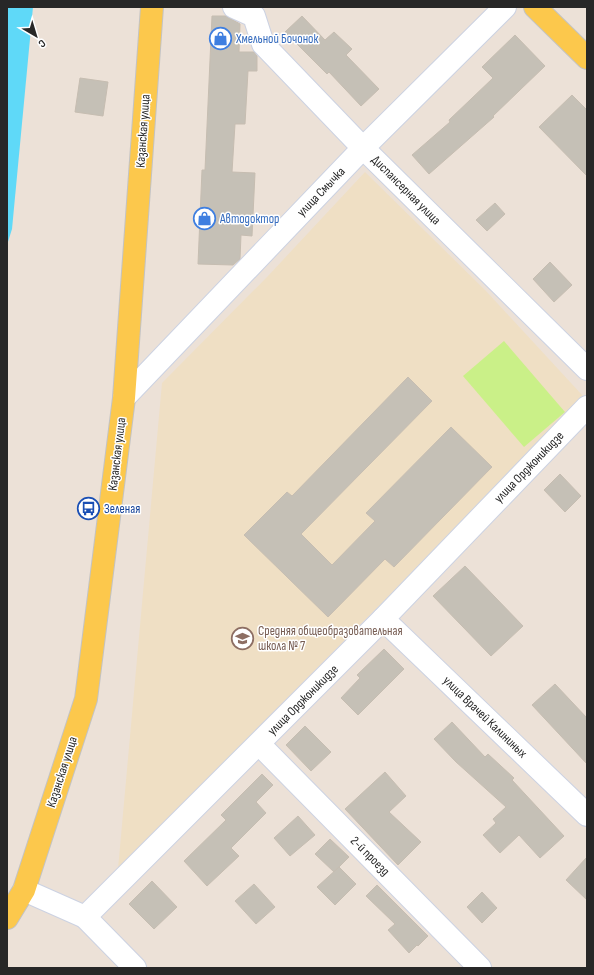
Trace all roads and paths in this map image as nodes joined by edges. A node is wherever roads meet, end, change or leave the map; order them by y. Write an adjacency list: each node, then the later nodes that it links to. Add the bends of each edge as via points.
1 (152, 7): 8 (main road, Казанская улица)
2 (234, 7): 6 (street, Диспансерная улица, via 254,16 263,44)
3 (504, 7): 6 (street, улица Смычка)
4 (535, 7): 5 (main road)
5 (587, 58)
6 (363, 148): 7 (street, Диспансерная улица); 8 (street, улица Смычка)
7 (587, 369)
8 (124, 398): 13 (main road, Казанская улица, via 86,700)
9 (584, 415): 10 (street, улица Орджоникидзе)
10 (383, 619): 11 (street, улица Орджоникидзе); 12 (street, улица Врачей Калининых)
11 (259, 744): 14 (street, улица Орджоникидзе); 17 (street, 2-й проезд)
12 (587, 816)
13 (24, 890): 14 (street); 15 (main road)
14 (85, 917): 16 (street)
15 (7, 918)
16 (135, 968)
17 (480, 968)

